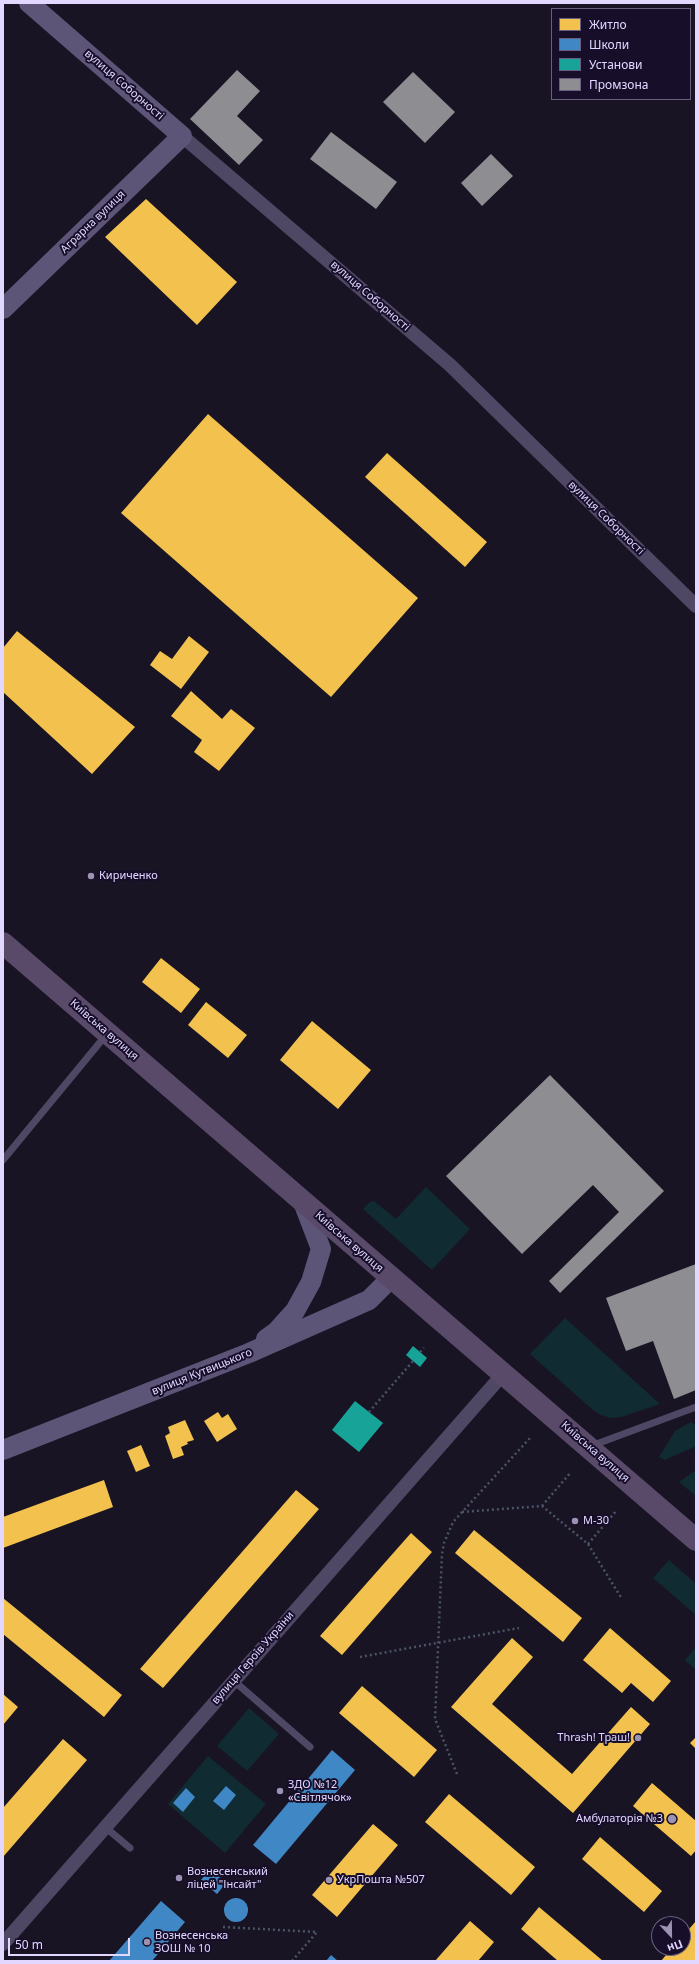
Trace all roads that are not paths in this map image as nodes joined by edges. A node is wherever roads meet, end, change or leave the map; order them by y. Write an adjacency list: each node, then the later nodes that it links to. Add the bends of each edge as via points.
1 (29, 3): 2 (street, вулиця Соборності)
2 (182, 136): 3 (street, Аграрна вулиця); 4 (street, вулиця Соборності, via 450,365)
3 (3, 309)
4 (696, 606)
5 (3, 943): 6 (main road, Київська вулиця)
6 (107, 1033): 7 (lane); 8 (main road, Київська вулиця)
7 (3, 1160)
8 (303, 1202): 9 (main road, Київська вулиця); 10 (street, via 321,1249 311,1282 295,1311 277,1331)
9 (391, 1278): 10 (street, вулиця Кутвицького, via 369,1300); 11 (main road, Київська вулиця)
10 (249, 1353): 14 (street, вулиця Кутвицького)
11 (504, 1373): 13 (main road, Київська вулиця); 16 (street, вулиця Героїв України)
12 (696, 1407): 13 (lane)
13 (589, 1447): 15 (main road, Київська вулиця)
14 (3, 1450)
15 (696, 1540)
16 (234, 1681): 17 (lane); 18 (street, вулиця Героїв України)
17 (310, 1747)
18 (105, 1827): 19 (lane); 20 (street, вулиця Героїв України)
19 (130, 1848)
20 (3, 1944)

